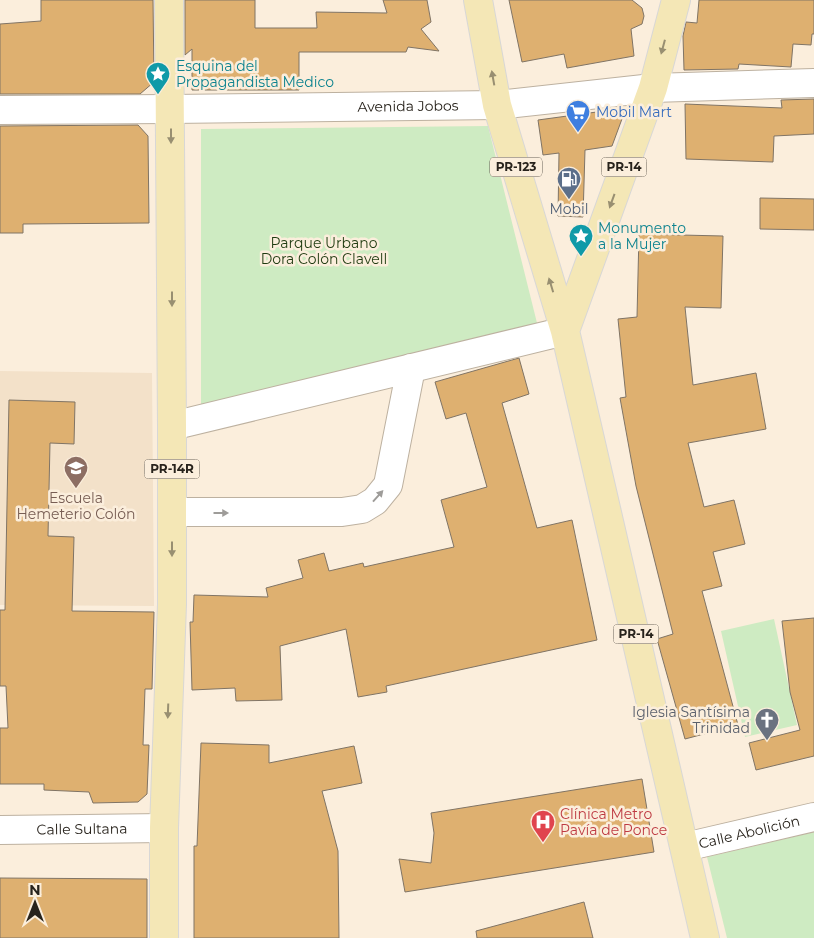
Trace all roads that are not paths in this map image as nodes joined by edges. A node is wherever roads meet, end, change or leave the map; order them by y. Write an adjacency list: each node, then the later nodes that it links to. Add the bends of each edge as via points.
1 (170, 0): 7 (main road, PR-14R)
2 (478, 0): 6 (main road, PR-123, one-way to 2)
3 (676, 0): 5 (main road, PR-14, one-way to 5)
4 (814, 83): 5 (street, Avenida Jobos)
5 (653, 88): 6 (street, Avenida Jobos); 9 (main road, PR-14, one-way to 9)
6 (498, 105): 7 (street, Avenida Jobos); 9 (main road, PR-123, one-way to 6)
7 (171, 109): 8 (street, Avenida Jobos); 11 (main road, PR-14R, one-way to 11)
8 (0, 110)
9 (565, 331): 10 (street); 16 (main road, PR-14)
10 (411, 368): 11 (street); 12 (street, one-way to 10, via 342,512 362,509 375,501 388,485)
11 (172, 426): 12 (main road, PR-14R)
12 (172, 512): 14 (main road, PR-14R, one-way to 14)
13 (814, 817): 16 (street, Calle Abolición)
14 (164, 828): 15 (street, Calle Sultana); 17 (main road, PR-14R)
15 (0, 830)
16 (685, 847): 18 (main road, PR-14)
17 (164, 938)
18 (705, 938)

